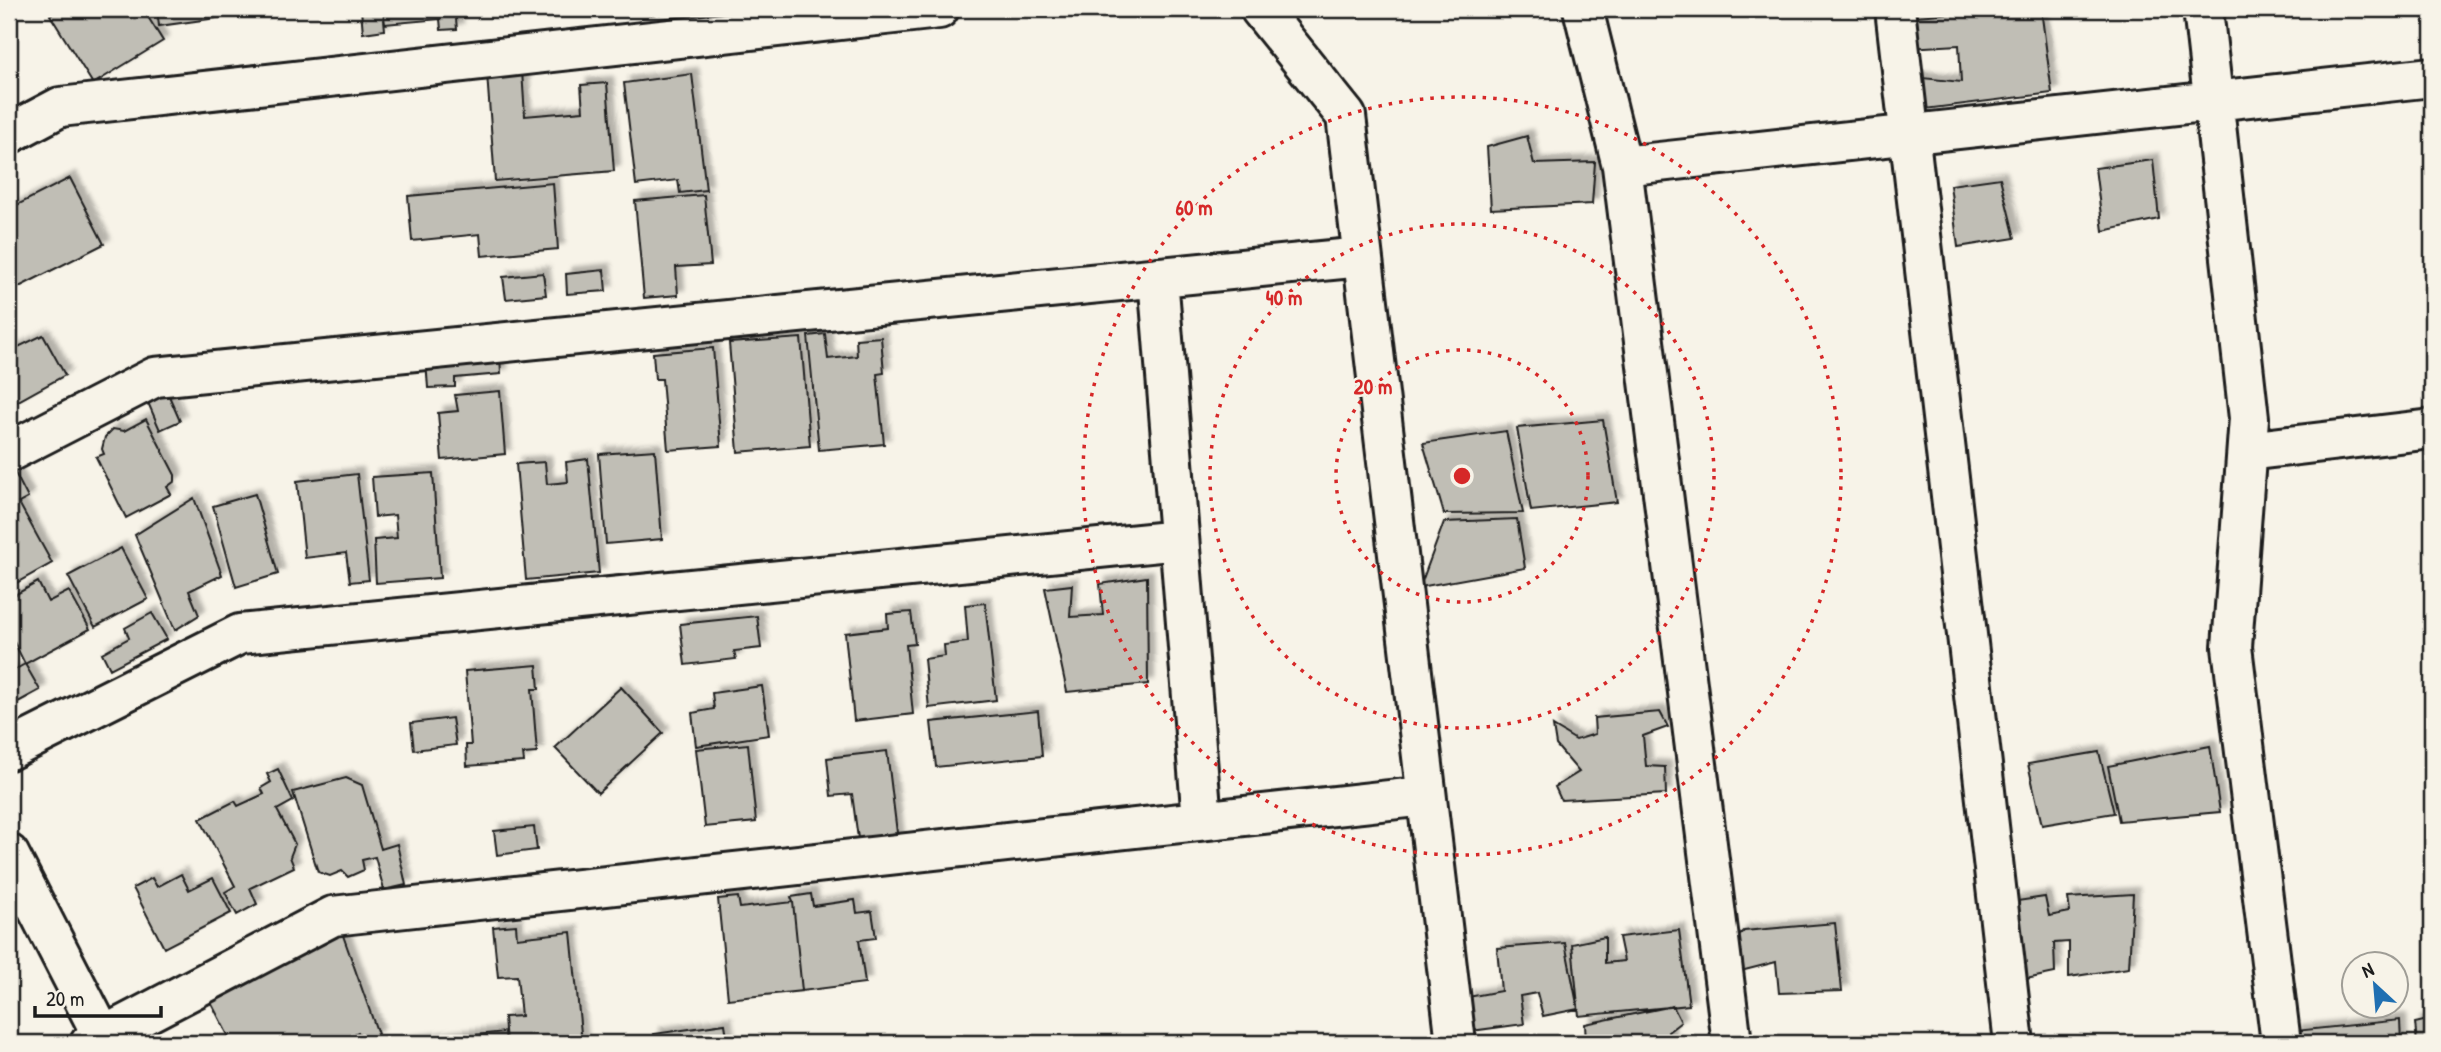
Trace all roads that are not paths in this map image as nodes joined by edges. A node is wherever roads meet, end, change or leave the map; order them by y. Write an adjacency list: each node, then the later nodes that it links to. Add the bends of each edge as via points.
1 (939, 9): 8 (street, via 60,107)
2 (1261, 9): 11 (street, via 1346,116)
3 (1583, 9): 10 (street)
4 (1895, 9): 9 (street)
5 (2203, 9): 7 (street)
6 (2432, 77): 7 (street)
7 (2214, 101): 9 (street); 14 (street, via 2249,418)
8 (9, 134)
9 (1909, 135): 10 (street); 24 (street)
10 (1622, 166): 23 (street)
11 (1362, 257): 12 (street); 18 (street)
12 (1158, 277): 15 (street, via 155,377); 16 (street)
13 (2432, 429): 14 (street)
14 (2247, 451): 25 (street, via 2232,647)
15 (9, 452)
16 (1179, 540): 17 (street, via 240,634); 19 (street)
17 (9, 750)
18 (1426, 796): 19 (street); 22 (street)
19 (1202, 820): 21 (street, via 333,916)
20 (9, 854): 21 (street)
21 (99, 1041)
22 (1456, 1043)
23 (1732, 1043)
24 (2014, 1043)
25 (2281, 1043)

